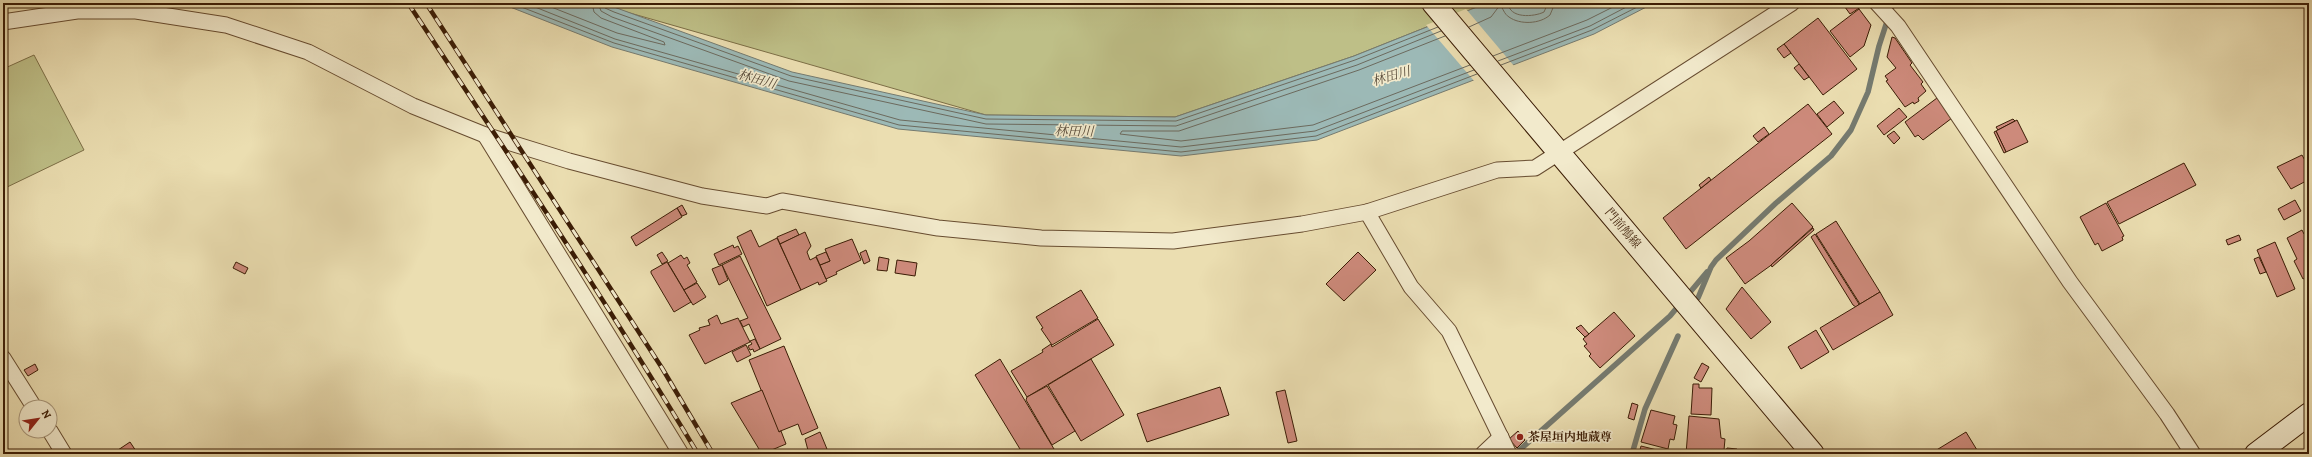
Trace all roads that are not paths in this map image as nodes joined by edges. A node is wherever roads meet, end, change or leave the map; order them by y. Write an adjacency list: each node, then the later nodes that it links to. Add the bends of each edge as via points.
1 (1433, 3): 6 (main road, 門前鵤線)
2 (1792, 3): 6 (street)
3 (1877, 3): 18 (street, via 1898,26 2070,282)
4 (3, 22): 5 (street, via 76,11 136,12 226,25 308,52 413,106)
5 (485, 135): 7 (street, via 569,161 702,196 767,206 782,202 938,228 1041,238 1173,241 1302,224); 14 (street)
6 (1556, 148): 7 (street, via 1535,168 1497,170); 17 (main road, 門前鵤線)
7 (1367, 212): 11 (street, via 1411,287 1449,331)
8 (3, 358): 9 (street)
9 (29, 399)
10 (2309, 414): 19 (main road)
11 (1501, 437): 15 (street); 16 (street)
12 (55, 439): 13 (street)
13 (64, 454)
14 (681, 454)
15 (1483, 454)
16 (1509, 454)
17 (1813, 454)
18 (2193, 454)
19 (2256, 454)

